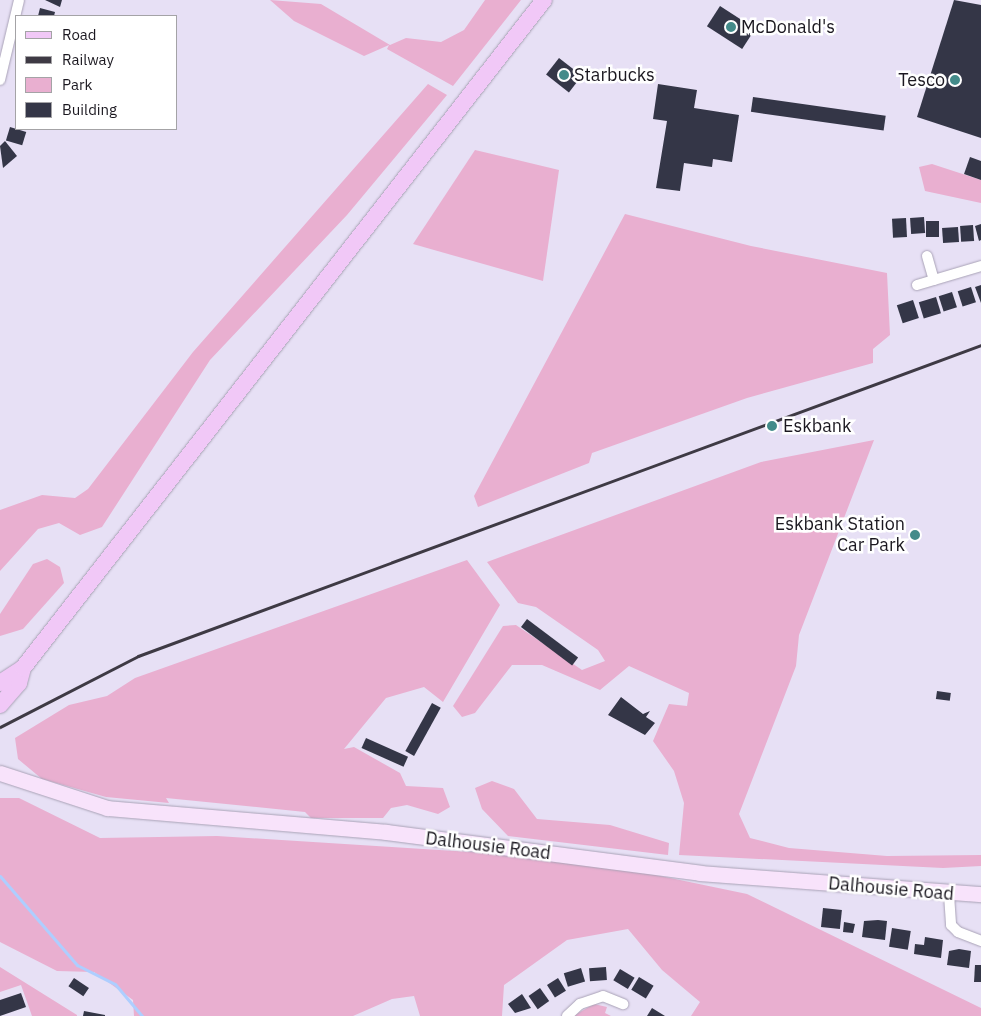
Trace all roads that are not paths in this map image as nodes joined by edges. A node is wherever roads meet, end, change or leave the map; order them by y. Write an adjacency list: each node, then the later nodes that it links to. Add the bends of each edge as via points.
1 (19, 0): 3 (street)
2 (544, 0): 10 (main road)
3 (15, 15)
4 (15, 16): 5 (street)
5 (0, 76)
6 (928, 256): 8 (street)
7 (981, 266): 8 (street)
8 (934, 280): 9 (street)
9 (917, 285)
10 (23, 668): 11 (main road); 12 (main road, via 18,683)
11 (0, 682)
12 (0, 705)
13 (0, 773): 15 (main road, Dalhousie Road, via 107,808 386,832 672,869)
14 (981, 894): 15 (main road, Dalhousie Road)
15 (949, 895): 16 (street, via 951,925 958,932)
16 (981, 940)
17 (624, 1004): 18 (street, via 603,996 580,1004)
18 (567, 1016)

